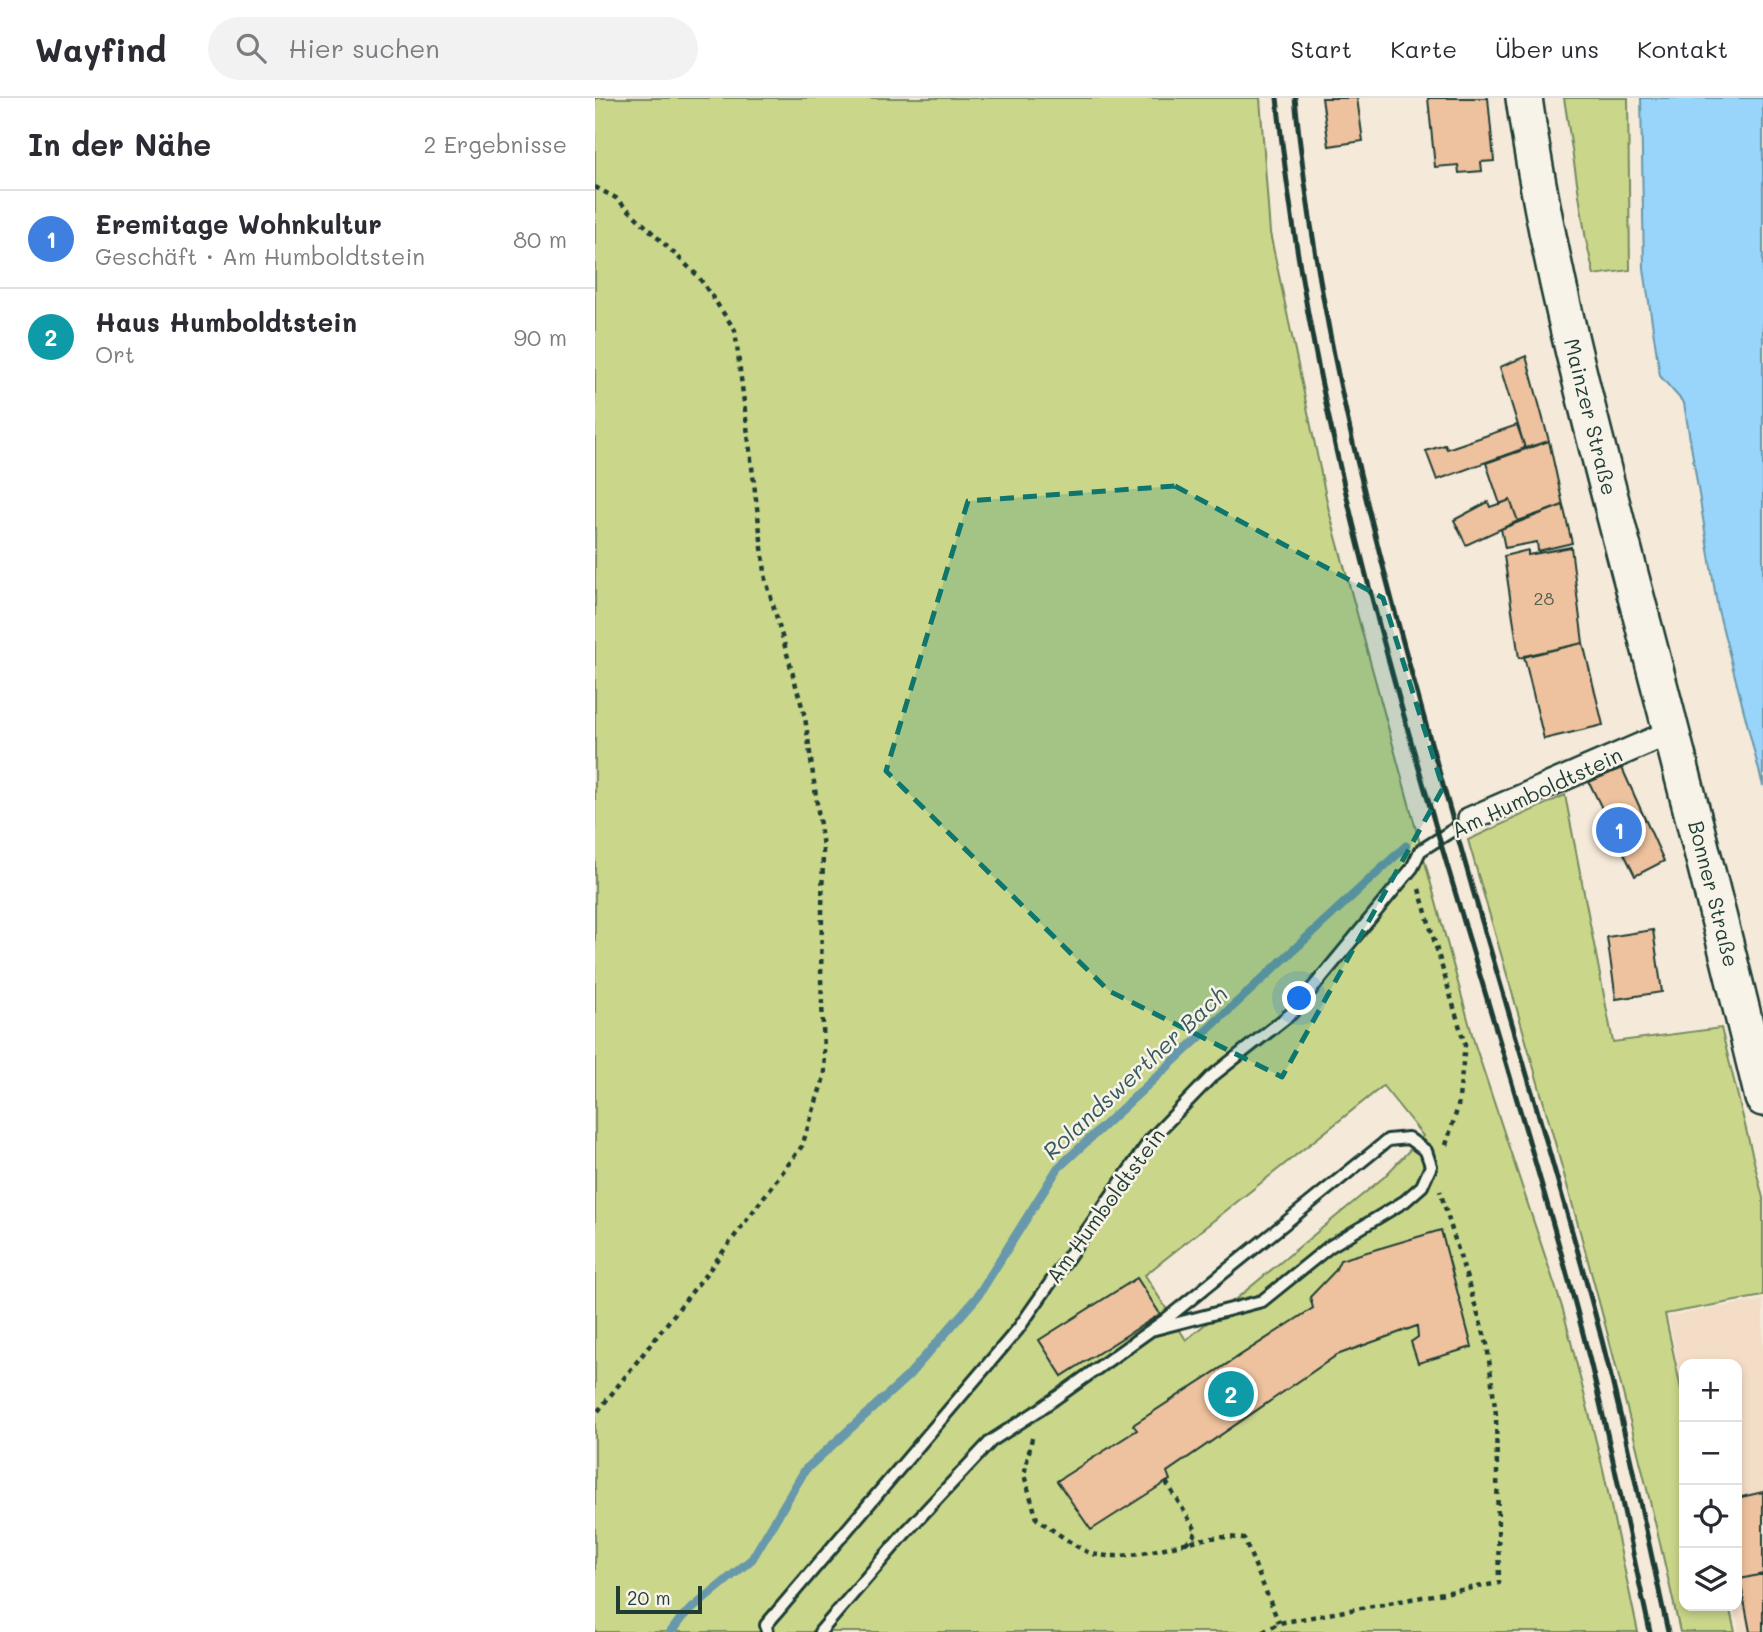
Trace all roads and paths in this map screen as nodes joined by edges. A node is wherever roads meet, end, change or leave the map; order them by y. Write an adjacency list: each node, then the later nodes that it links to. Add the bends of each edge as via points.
1 (1524, 98): 3 (main road, Mainzer Straße, via 1576,367)
2 (595, 187): 10 (path, via 616,198 698,276 735,330 766,580 805,717 823,847 825,1074 802,1146)
3 (1671, 732): 4 (street, Am Humboldtstein); 6 (main road, Bonner Straße)
4 (1470, 819): 5 (lane, Am Humboldtstein, via 1419,850)
5 (1412, 868): 7 (path, via 1465,1045 1458,1107 1444,1153); 14 (lane, Am Humboldtstein, via 1292,1013 1211,1077 1151,1139 1018,1329 766,1625)
6 (1763, 1098)
7 (1430, 1166): 8 (lane, via 1422,1186 1405,1201 1329,1247 1262,1301); 8 (lane, via 1426,1151 1408,1138 1388,1140); 13 (path, via 1487,1344 1496,1415 1499,1583)
8 (1151, 1330): 9 (lane)
9 (1039, 1410): 12 (path, via 1024,1475 1037,1519 1091,1554 1139,1555); 15 (lane, via 991,1441)
10 (595, 1415)
11 (1166, 1482): 12 (path, via 1197,1532)
12 (1184, 1545): 13 (path, via 1227,1535 1244,1539)
13 (1279, 1623): 16 (path)
14 (767, 1632)
15 (820, 1632)
16 (1263, 1632)

